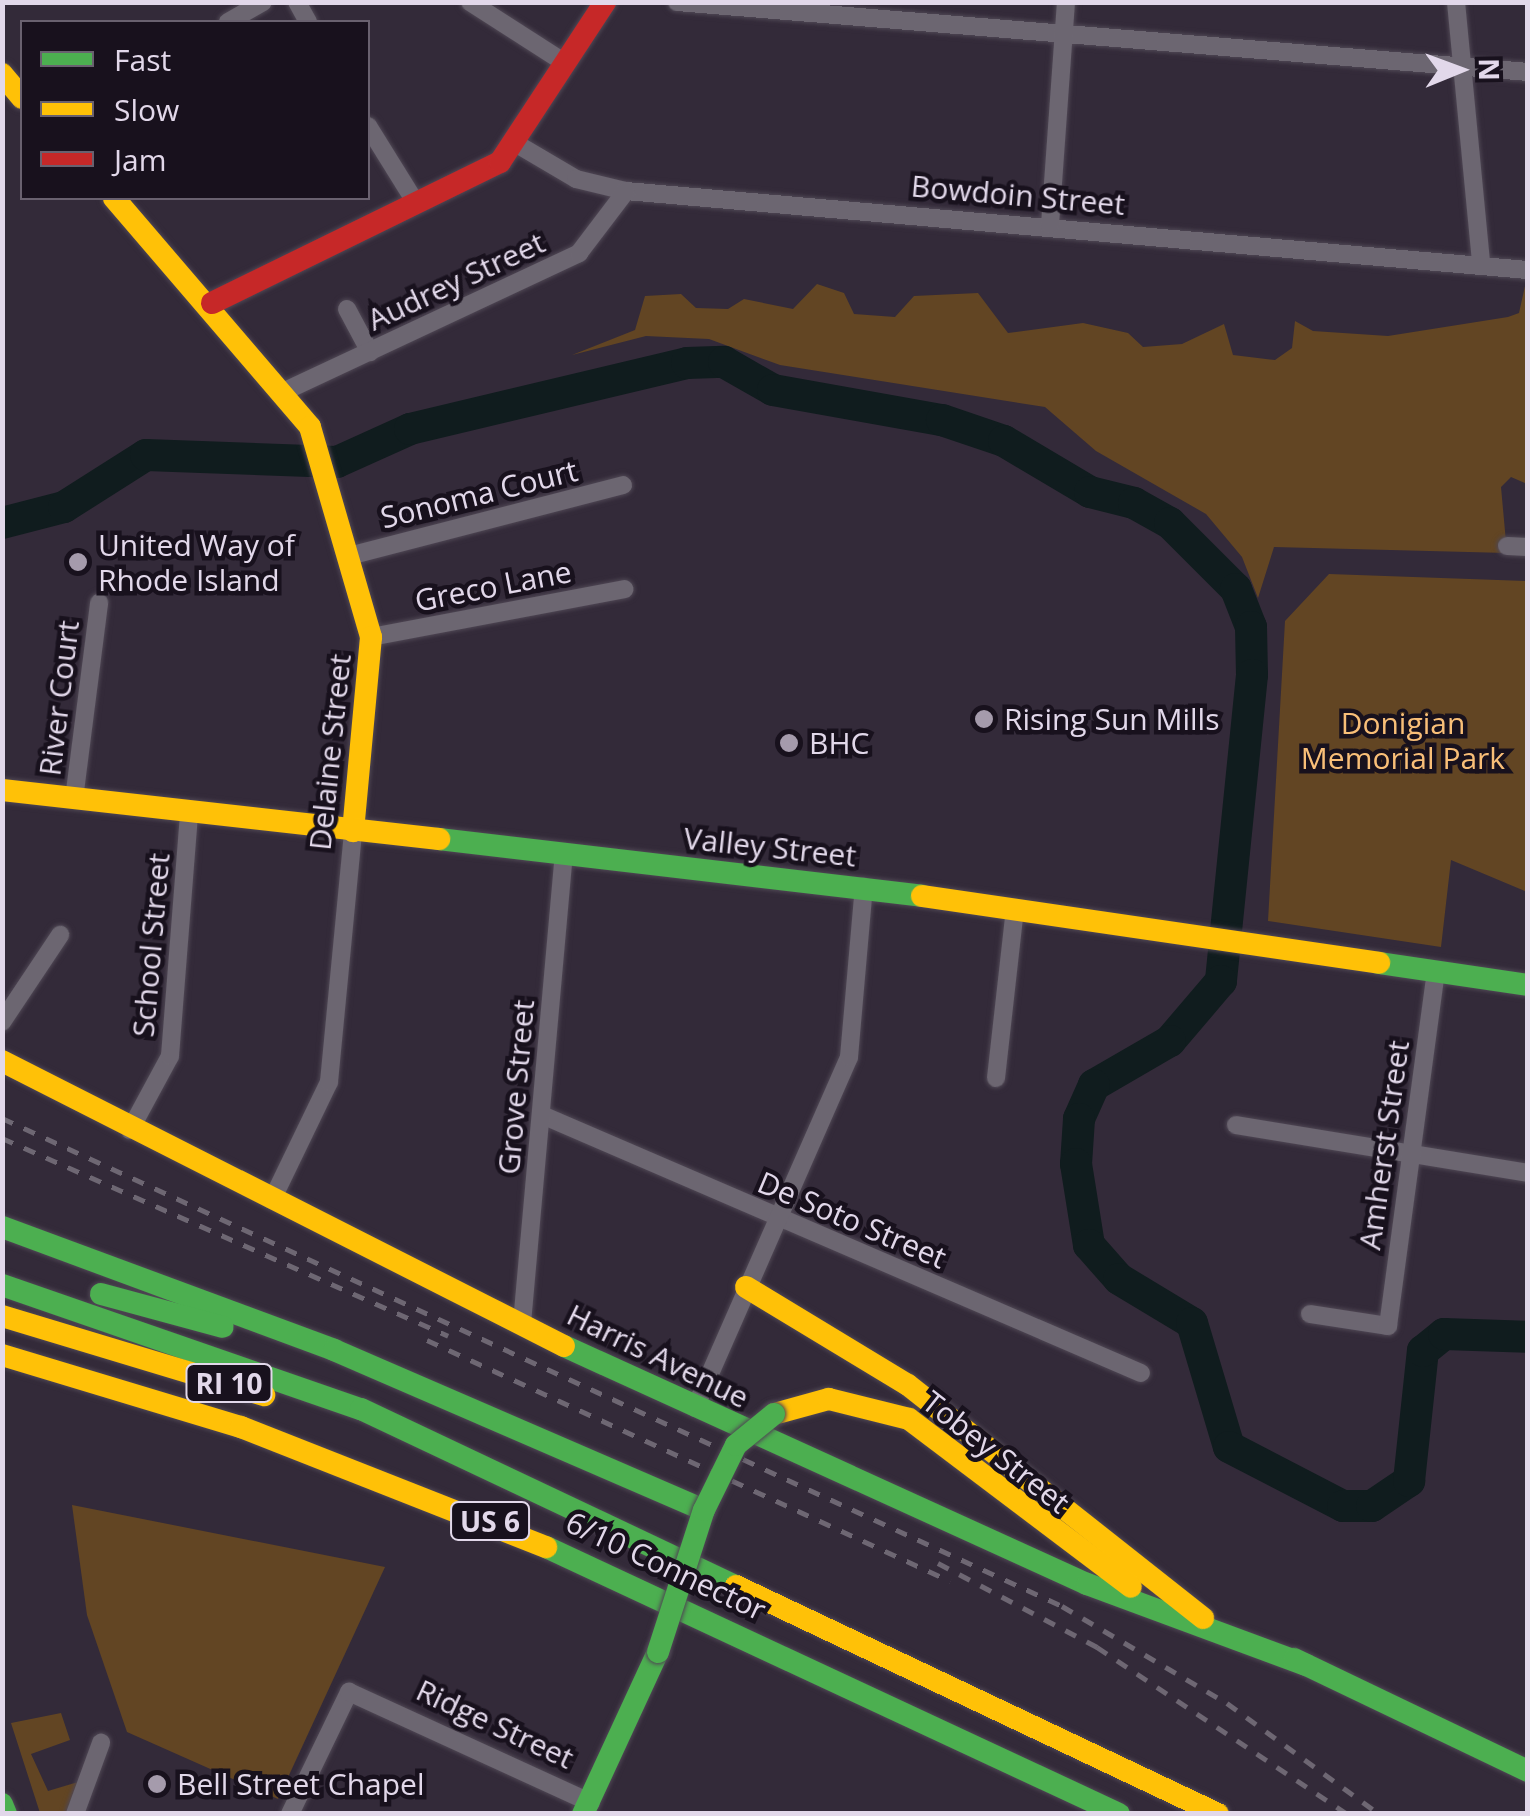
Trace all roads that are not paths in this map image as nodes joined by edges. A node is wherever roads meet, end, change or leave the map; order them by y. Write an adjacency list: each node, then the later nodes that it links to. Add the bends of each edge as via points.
1 (263, 2): 7 (street)
2 (470, 2): 9 (street)
3 (605, 2): 9 (main road)
4 (676, 2): 8 (street)
5 (1066, 2): 8 (street)
6 (1456, 2): 10 (street)
7 (232, 20)
8 (1064, 34): 10 (street); 19 (street)
9 (564, 64): 15 (main road)
10 (1463, 67): 11 (street); 20 (street)
11 (1528, 72)
12 (2, 74): 13 (main road)
13 (20, 96)
14 (370, 129): 18 (street)
15 (515, 143): 16 (street, Bowdoin Street, via 576,180); 18 (main road, via 500,162)
16 (626, 191): 19 (street, Bowdoin Street); 24 (street, Audrey Street, via 592,246)
17 (116, 200): 22 (main road, Delaine Street)
18 (416, 203): 22 (main road)
19 (1050, 225): 20 (street, Bowdoin Street)
20 (1481, 260): 21 (street, Bowdoin Street)
21 (1528, 270)
22 (212, 303): 25 (main road, Delaine Street)
23 (347, 309): 24 (street)
24 (370, 352): 25 (street, Audrey Street)
25 (286, 391): 29 (main road, Delaine Street, via 310,427)
26 (623, 485): 29 (street, Sonoma Court)
27 (1507, 546): 28 (street)
28 (1528, 547)
29 (349, 556): 32 (main road, Delaine Street)
30 (624, 590): 32 (street, Greco Lane)
31 (99, 603): 34 (street, River Court)
32 (371, 637): 36 (main road, Delaine Street)
33 (2, 790): 34 (main road, Valley Street)
34 (74, 799): 35 (main road, Valley Street)
35 (189, 814): 36 (main road, Valley Street); 48 (street, School Street, via 170,1056)
36 (353, 832): 37 (main road, Valley Street); 51 (street, Delaine Street, via 329,1082)
37 (564, 855): 38 (main road, Valley Street); 46 (street, Grove Street)
38 (864, 887): 39 (main road, Valley Street); 52 (street, via 849,1057)
39 (1015, 909): 41 (main road, Valley Street); 45 (street)
40 (60, 936): 43 (street)
41 (1436, 973): 42 (main road, Valley Street); 49 (street, Amherst Street)
42 (1528, 986)
43 (2, 1022)
44 (2, 1061): 48 (main road, Harris Avenue)
45 (996, 1078)
46 (542, 1116): 52 (street, De Soto Street); 59 (street, Grove Street)
47 (1236, 1125): 49 (street)
48 (130, 1130): 51 (main road, Harris Avenue)
49 (1410, 1155): 50 (street); 57 (street, Amherst Street, via 1388,1326)
50 (1528, 1173)
51 (272, 1200): 59 (main road, Harris Avenue)
52 (778, 1218): 56 (street); 62 (street, De Soto Street)
53 (2, 1227): 61 (main road)
54 (2, 1269): 61 (main road)
55 (2, 1286): 64 (main road, US 6, via 301,1386)
56 (746, 1287): 63 (street); 66 (main road, Harris Avenue, via 908,1386)
57 (1310, 1314)
58 (2, 1316): 64 (main road, RI 10)
59 (522, 1324): 63 (main road, Harris Avenue)
60 (2, 1356): 76 (main road, 6/10 Connector / US 6, via 241,1427 475,1514)
61 (381, 1370): 65 (main road)
62 (1141, 1373)
63 (695, 1408): 67 (main road, Harris Avenue, via 1087,1584)
64 (454, 1456): 77 (main road, 6/10 Connector / US 6, via 683,1555)
65 (704, 1510): 66 (main road, Tobey Street, bridge, via 736,1445 774,1414 829,1399 909,1418 1075,1552); 71 (main road, Tobey Street, bridge, via 658,1652)
66 (1194, 1614): 67 (main road, Harris Avenue)
67 (1306, 1664): 69 (main road, Harris Avenue)
68 (101, 1744): 73 (street)
69 (1528, 1771)
70 (2, 1804): 72 (main road)
71 (587, 1808): 74 (street, Ridge Street, via 349,1692); 75 (main road, Ridge Street)
72 (6, 1814)
73 (75, 1814)
74 (290, 1814)
75 (614, 1814)
76 (1119, 1814)
77 (1218, 1814)

